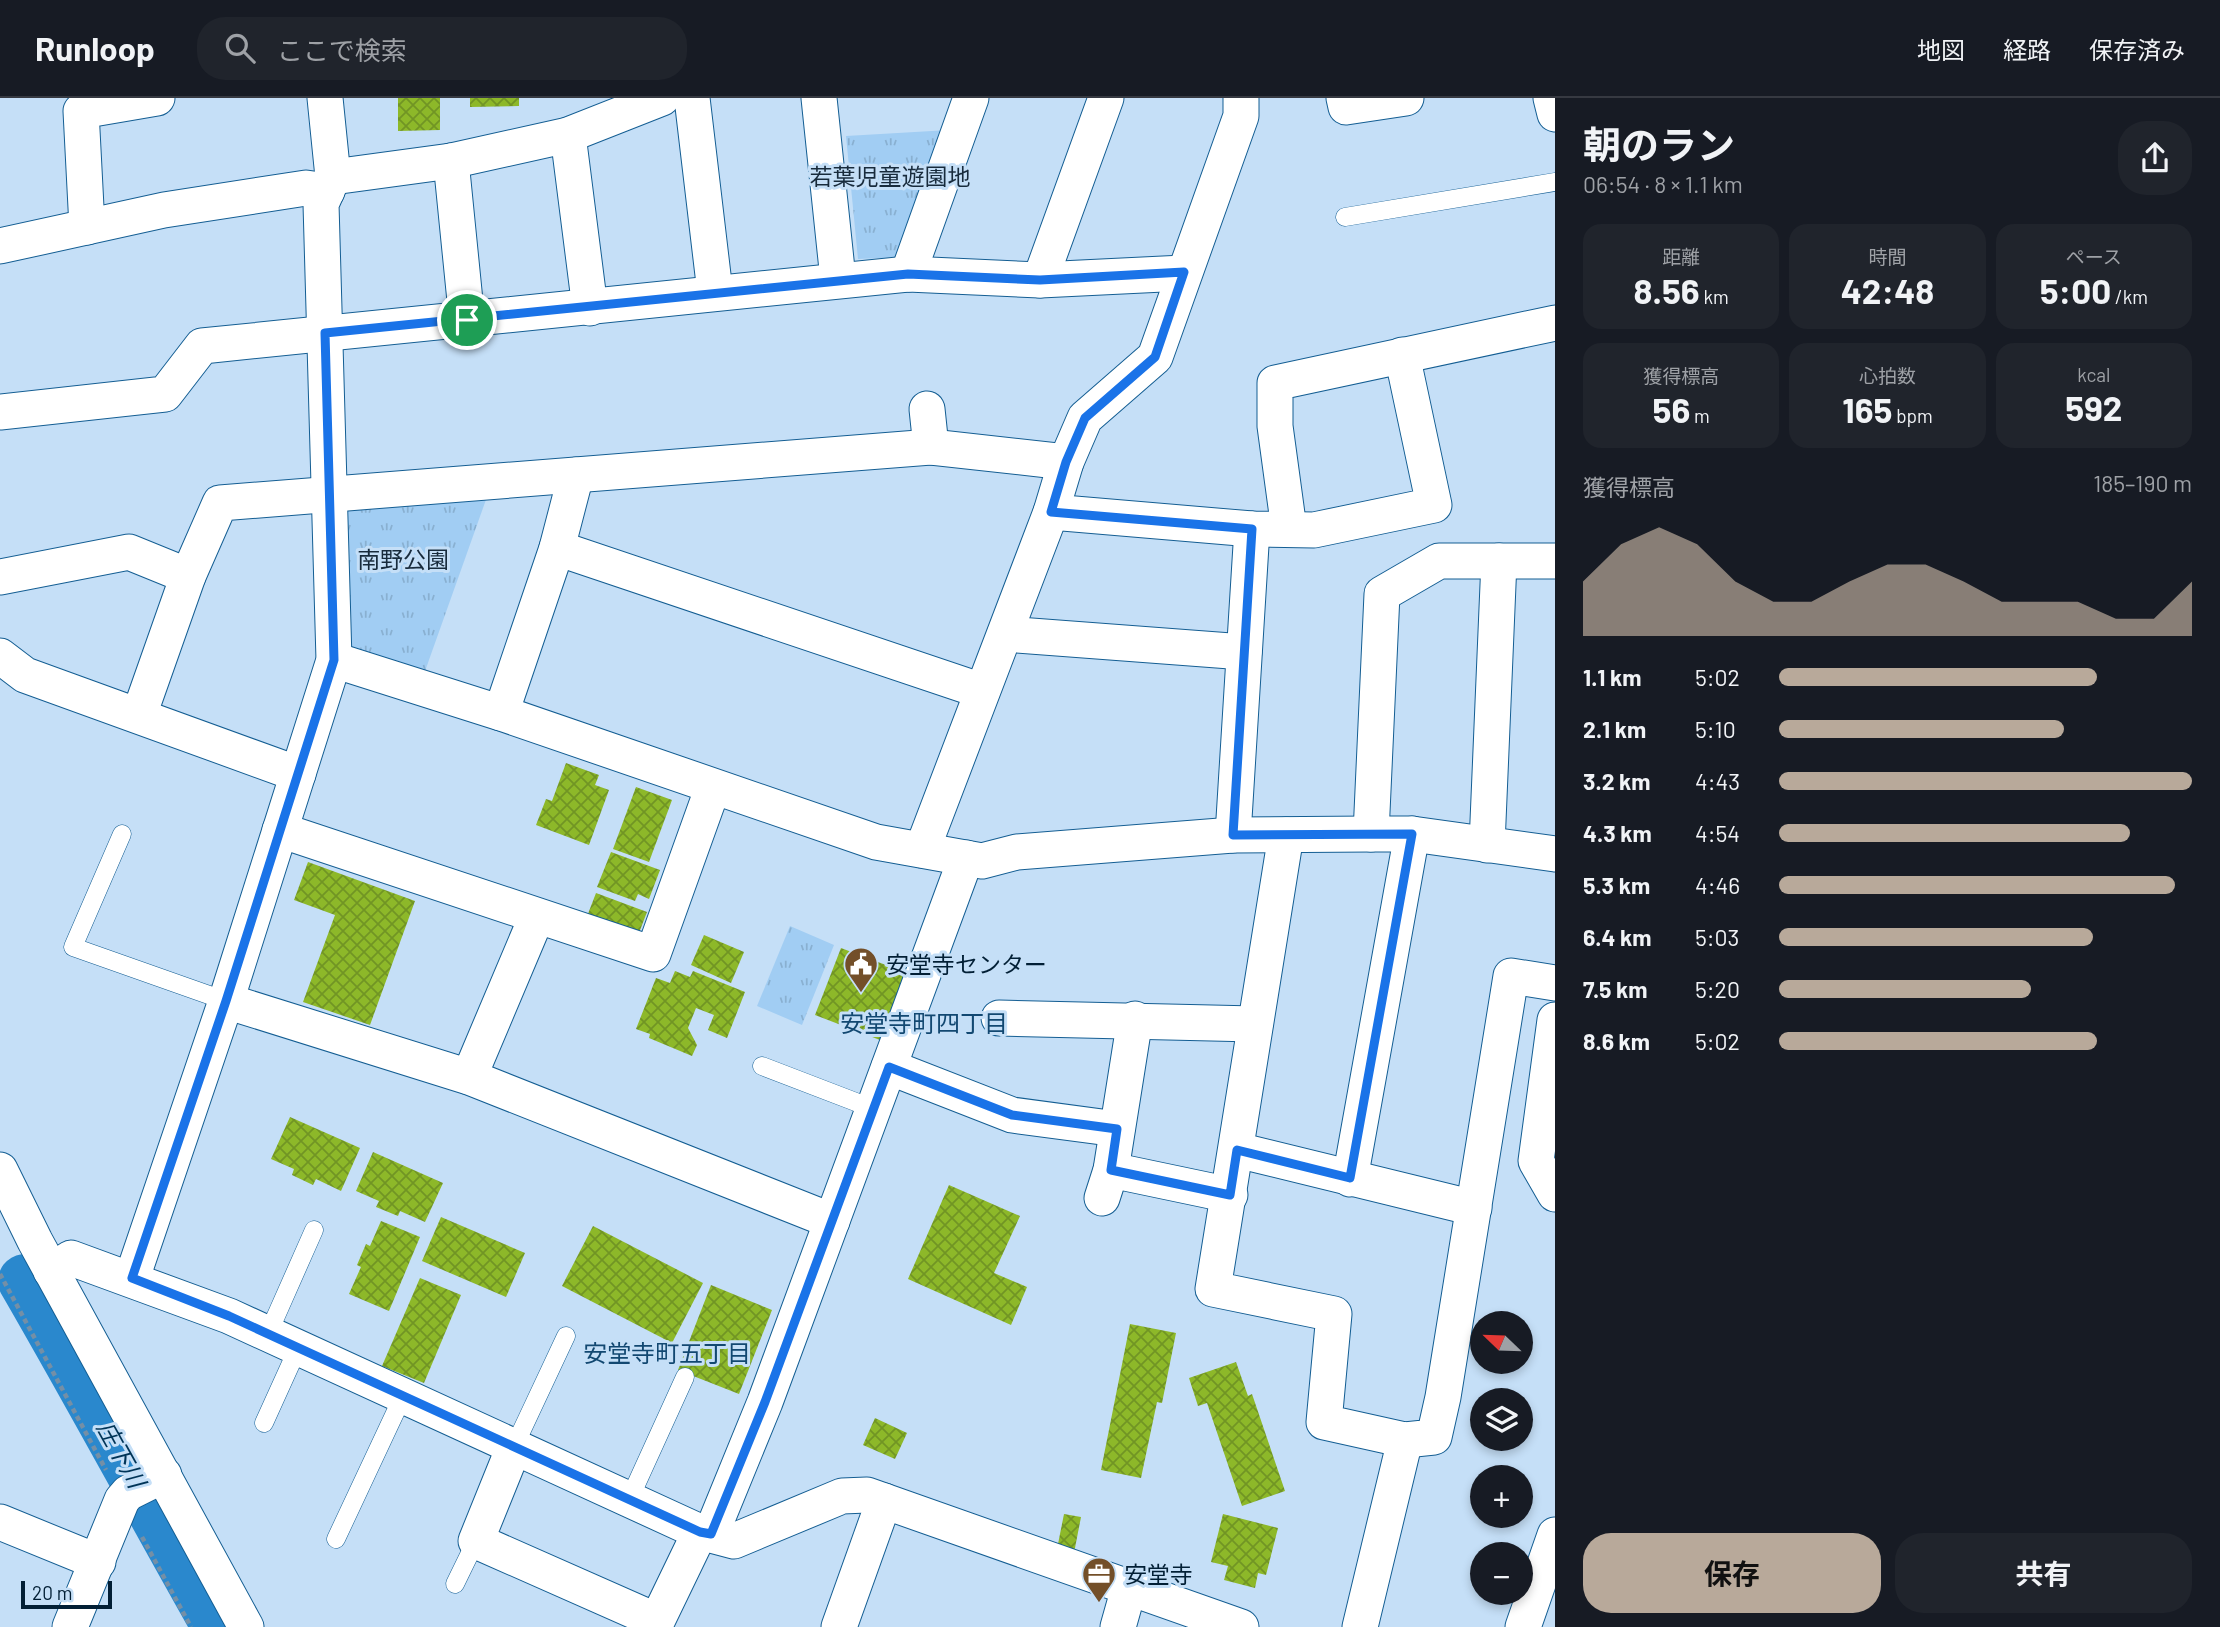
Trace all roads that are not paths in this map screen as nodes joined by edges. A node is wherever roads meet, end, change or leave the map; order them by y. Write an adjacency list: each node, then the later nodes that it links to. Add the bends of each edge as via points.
1 (157, 98): 12 (street)
2 (325, 98): 17 (street)
3 (662, 98): 14 (street)
4 (692, 98): 25 (street)
5 (819, 98): 23 (street)
6 (971, 98): 22 (street)
7 (1106, 98): 24 (street)
8 (1241, 98): 21 (street, via 1241,116)
9 (1344, 98): 10 (street, via 1346,107)
10 (1406, 98)
11 (1551, 98): 13 (street)
12 (80, 104): 19 (street)
13 (1555, 114)
14 (568, 135): 15 (street); 26 (street)
15 (451, 161): 17 (street); 27 (street)
16 (1555, 182): 18 (lane)
17 (330, 184): 19 (street); 29 (street, via 321,204)
18 (1345, 217)
19 (87, 227): 20 (street)
20 (0, 246)
21 (1184, 272): 24 (street); 34 (street, via 1155,357 1085,418)
22 (908, 274): 23 (street); 24 (street)
23 (838, 279): 25 (street)
24 (1040, 280)
25 (715, 292): 26 (street)
26 (590, 308): 27 (street)
27 (467, 320): 29 (street)
28 (1555, 323): 30 (street)
29 (325, 333): 32 (street, via 202,346 165,394); 36 (street)
30 (1402, 355): 39 (street, via 1275,383 1275,426); 39 (street, via 1434,505 1314,530)
31 (927, 409): 33 (street)
32 (0, 412)
33 (931, 447): 34 (street); 35 (street)
34 (1066, 462): 37 (street)
35 (576, 475): 36 (street); 40 (street)
36 (330, 495): 43 (street, via 220,503); 48 (street)
37 (1051, 512): 38 (street); 45 (street)
38 (1252, 529): 39 (street); 46 (street)
39 (1289, 529)
40 (557, 548): 49 (street); 50 (street)
41 (1499, 561): 42 (street); 56 (street, via 1438,562 1382,594); 60 (street)
42 (1555, 561)
43 (188, 576): 44 (street, via 129,552); 51 (street)
44 (0, 577)
45 (1005, 634): 46 (street); 49 (street)
46 (1244, 652): 58 (street)
47 (0, 656): 51 (street, via 25,676)
48 (334, 660): 50 (street); 52 (street)
49 (982, 691): 61 (street)
50 (501, 713): 53 (street)
51 (139, 715): 52 (street)
52 (298, 774): 54 (street)
53 (713, 787): 61 (street, via 876,842); 64 (street, via 653,954)
54 (280, 830): 64 (street); 66 (street)
55 (122, 834): 66 (lane, via 73,947)
56 (1371, 834): 57 (street); 59 (street)
57 (1412, 834): 60 (street); 78 (street)
58 (1233, 835): 59 (street); 63 (street, via 1017,852 982,861)
59 (1286, 835): 70 (street)
60 (1487, 845): 62 (street)
61 (922, 850): 63 (street)
62 (1555, 854)
63 (966, 858): 72 (street)
64 (537, 916): 73 (street)
65 (1555, 983): 81 (street, via 1511,976)
66 (226, 1001): 73 (street); 87 (street)
67 (999, 1018): 68 (street)
68 (1135, 1020): 70 (street); 75 (street)
69 (1555, 1020): 79 (street, via 1536,1161)
70 (1255, 1024): 76 (street)
71 (762, 1066): 74 (lane)
72 (889, 1067): 74 (street); 75 (street, via 1012,1115)
73 (469, 1077): 82 (street)
74 (874, 1109): 82 (street)
75 (1117, 1129): 80 (street, via 1106,1184)
76 (1237, 1150): 78 (street); 80 (street)
77 (0, 1170): 85 (street)
78 (1350, 1178): 81 (street)
79 (1555, 1194)
80 (1230, 1195): 93 (street, via 1213,1289 1334,1314 1324,1422)
81 (1474, 1208): 93 (street, via 1434,1437)
82 (832, 1221): 99 (street, via 765,1402)
83 (314, 1230): 89 (lane)
84 (0, 1236): 85 (street)
85 (35, 1241): 86 (street)
86 (51, 1271): 87 (street, via 71,1258); 95 (street)
87 (132, 1278): 89 (street)
88 (566, 1336): 94 (lane)
89 (283, 1341): 91 (street); 92 (lane)
90 (685, 1377): 96 (lane)
91 (403, 1396): 94 (street); 101 (lane)
92 (264, 1423)
93 (1405, 1440): 111 (street)
94 (514, 1447): 96 (street); 102 (street)
95 (141, 1487): 103 (street); 107 (street)
96 (629, 1500): 99 (street)
97 (884, 1501): 99 (street, via 855,1493 842,1496 734,1541); 105 (street); 108 (street)
98 (0, 1522): 103 (street)
99 (705, 1533): 102 (street, via 657,1620)
100 (1555, 1535): 112 (street)
101 (336, 1539)
102 (476, 1541): 104 (lane)
103 (97, 1562): 106 (street)
104 (454, 1584)
105 (1129, 1588): 109 (street); 110 (street)
106 (70, 1627)
107 (246, 1627)
108 (839, 1627)
109 (1118, 1627)
110 (1241, 1627)
111 (1360, 1627)
112 (1523, 1627)

